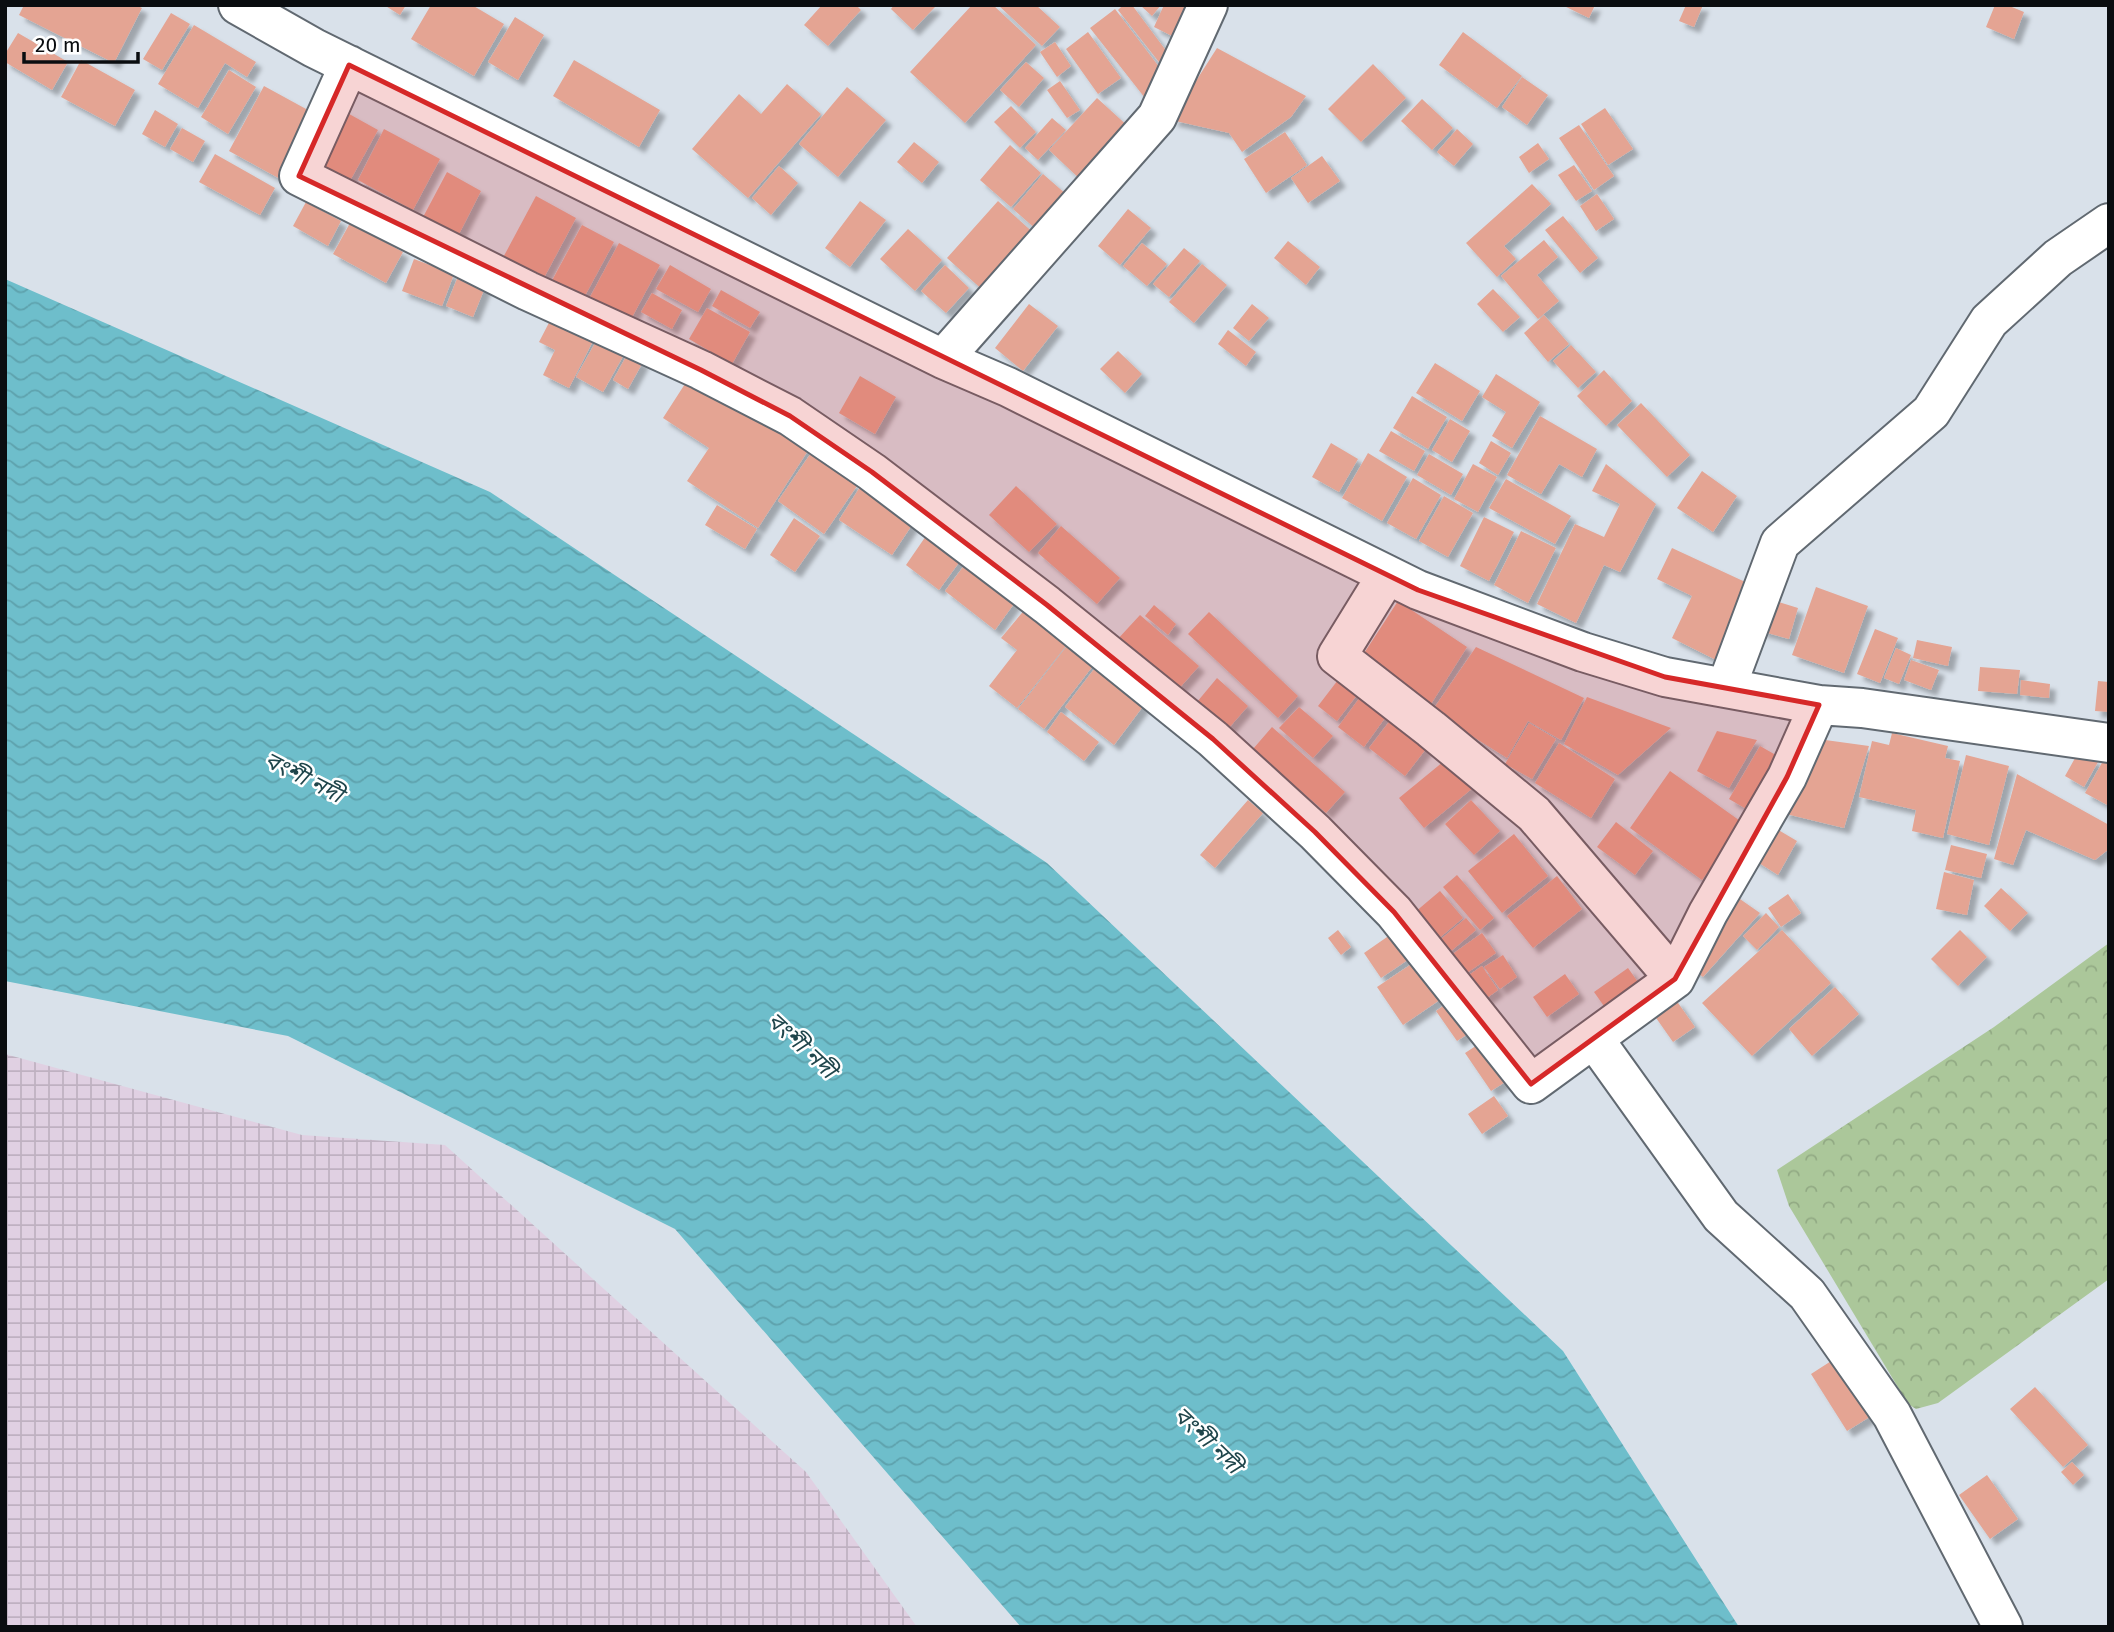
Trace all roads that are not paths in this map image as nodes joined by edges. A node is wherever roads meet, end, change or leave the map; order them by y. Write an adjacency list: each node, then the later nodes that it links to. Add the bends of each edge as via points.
1 (238, 5): 3 (street)
2 (1208, 5): 5 (street, via 1157,117)
3 (349, 65): 5 (street); 11 (street, via 299,176 790,416 1047,605 1213,739 1394,912 1531,1084)
4 (2109, 223): 7 (street, via 2058,258 1989,321 1931,412 1780,543)
5 (943, 359): 6 (street)
6 (1387, 575): 7 (street, via 1583,652 1665,677); 10 (street, via 1336,656 1534,814)
7 (1726, 688): 8 (street)
8 (1819, 705): 9 (street); 10 (street, via 1787,777 1708,912)
9 (2109, 743)
10 (1675, 979): 11 (street)
11 (1594, 1039): 12 (street, via 1721,1216 1807,1294 1892,1415)
12 (2003, 1627)

